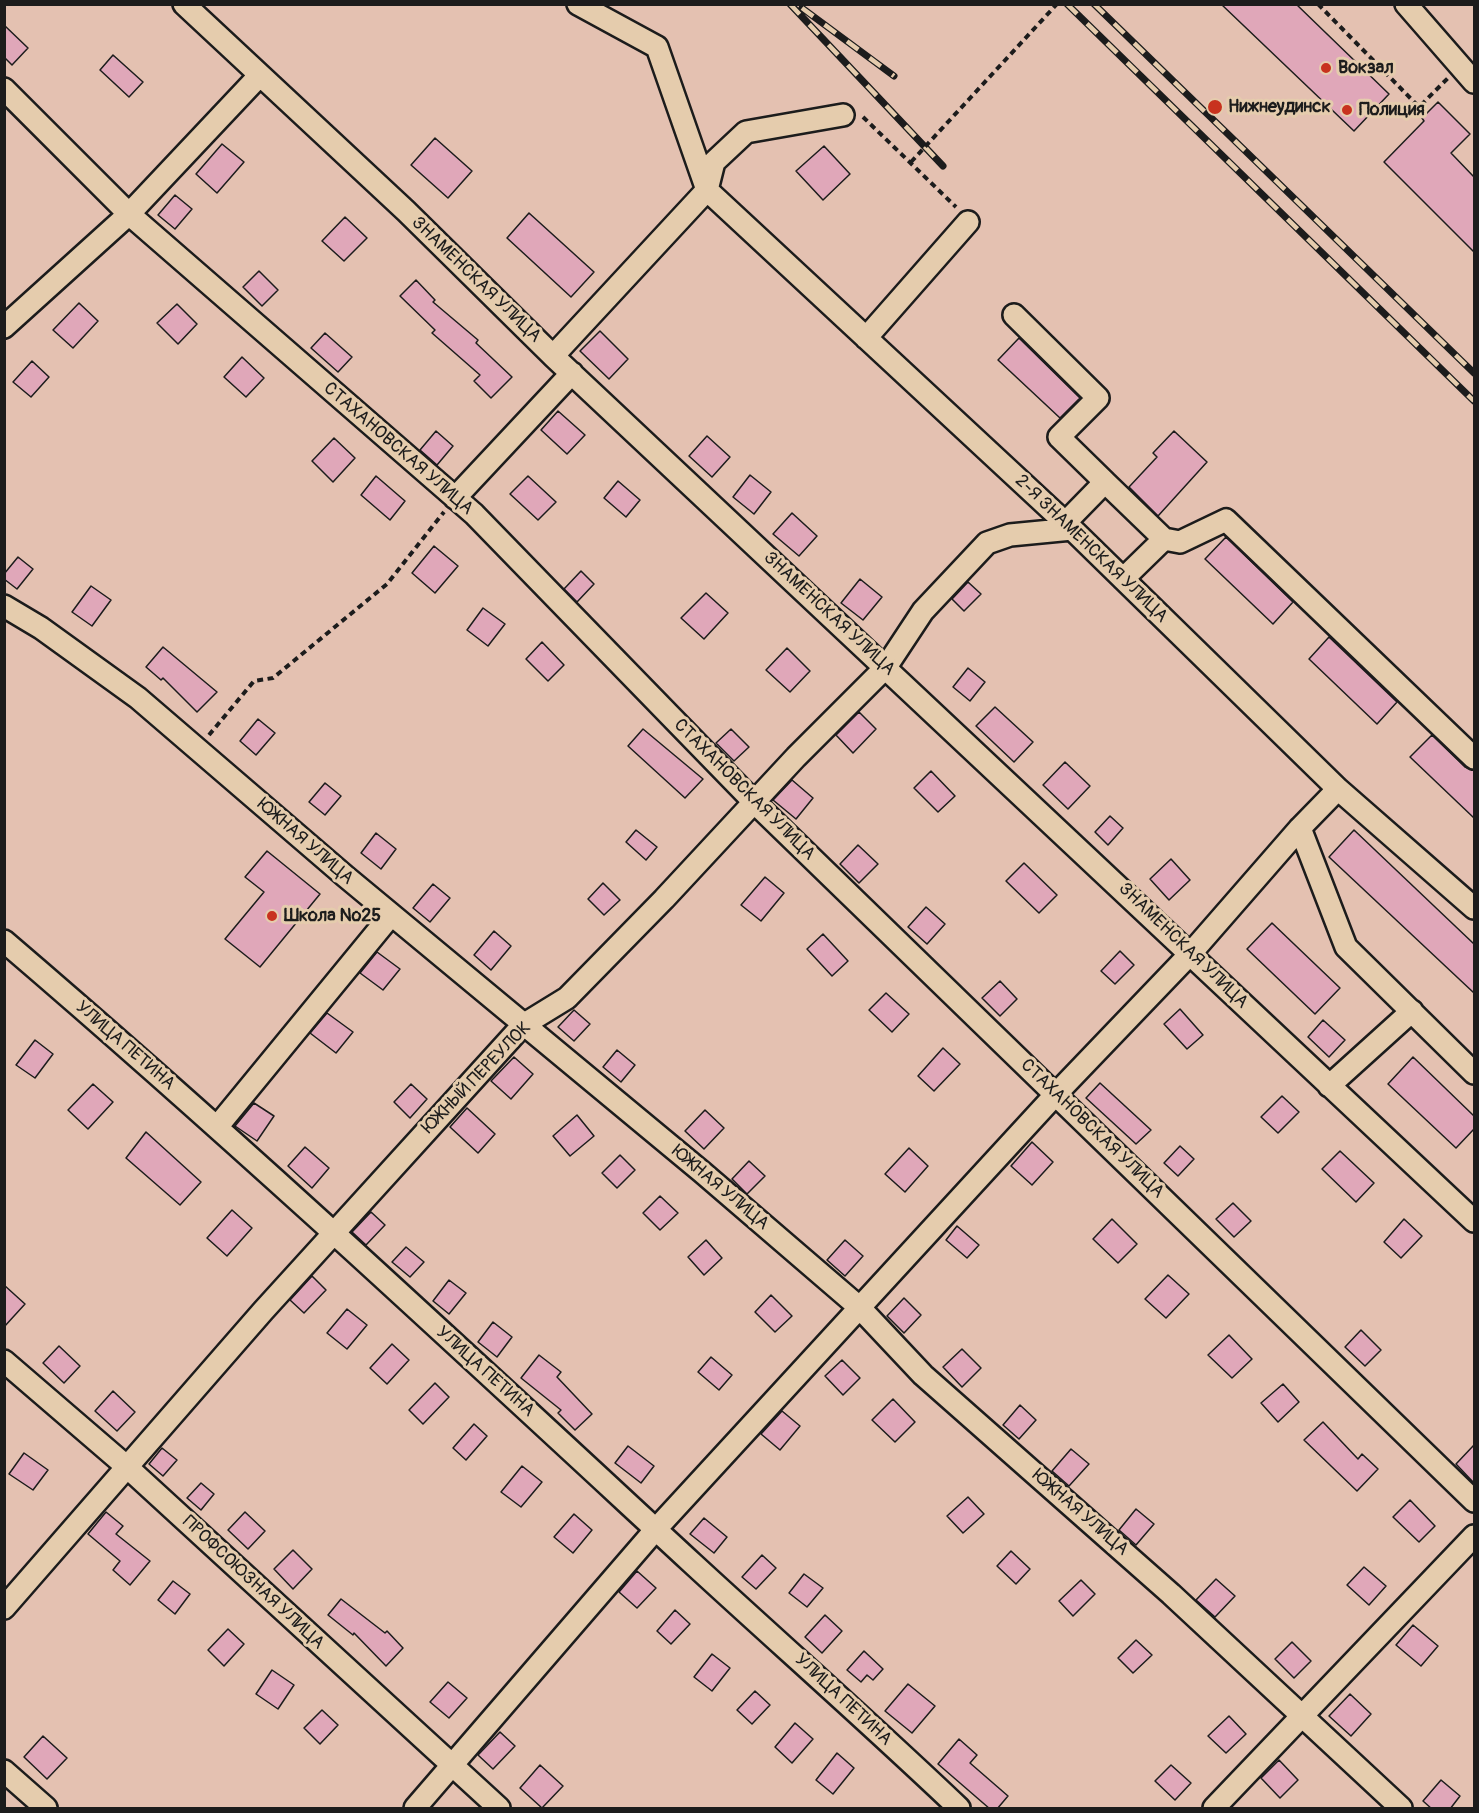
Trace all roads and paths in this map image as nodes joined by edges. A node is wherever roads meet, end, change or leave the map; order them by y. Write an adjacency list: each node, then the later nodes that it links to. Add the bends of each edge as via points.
1 (184, 4): 6 (street, ЗНАМЕНСКАЯ УЛИЦА)
2 (578, 4): 12 (street, via 657,47)
3 (1057, 4): 11 (path, bridge)
4 (1318, 4): 7 (path, via 1419,107)
5 (1406, 4): 7 (street)
6 (260, 75): 14 (street); 19 (street, ЗНАМЕНСКАЯ УЛИЦА)
7 (1471, 77)
8 (4, 89): 14 (street, СТАХАНОВСКАЯ УЛИЦА)
9 (843, 116): 12 (street, via 746,132 714,162)
10 (866, 120): 11 (path)
11 (910, 162): 13 (path)
12 (707, 190): 18 (street, 2-Я ЗНАМЕНСКАЯ УЛИЦА); 19 (street)
13 (953, 204)
14 (129, 214): 17 (street); 22 (street, СТАХАНОВСКАЯ УЛИЦА)
15 (969, 222): 18 (street)
16 (1014, 315): 21 (street, via 1098,398 1059,437)
17 (4, 327)
18 (866, 338): 23 (street, 2-Я ЗНАМЕНСКАЯ УЛИЦА)
19 (553, 356): 20 (street, ЗНАМЕНСКАЯ УЛИЦА)
20 (572, 374): 22 (street); 27 (street, ЗНАМЕНСКАЯ УЛИЦА)
21 (1105, 482): 23 (street); 24 (street)
22 (456, 498): 28 (path, via 387,584 273,678 254,681); 31 (street, СТАХАНОВСКАЯ УЛИЦА)
23 (1069, 526): 25 (street, 2-Я ЗНАМЕНСКАЯ УЛИЦА); 27 (street, ЮЖНЫЙ ПЕРЕУЛОК, via 1010,535 987,543 923,610)
24 (1164, 539): 25 (street); 29 (street, via 1180,542 1226,519)
25 (1123, 579): 30 (street, 2-Я ЗНАМЕНСКАЯ УЛИЦА)
26 (4, 606): 28 (street, ЮЖНАЯ УЛИЦА, via 138,698)
27 (886, 667): 31 (street, ЮЖНЫЙ ПЕРЕУЛОК); 36 (street, ЗНАМЕНСКАЯ УЛИЦА)
28 (197, 749): 34 (street, ЮЖНАЯ УЛИЦА)
29 (1474, 758)
30 (1338, 789): 32 (street); 33 (street, 2-Я ЗНАМЕНСКАЯ УЛИЦА)
31 (754, 802): 38 (street, ЮЖНЫЙ ПЕРЕУЛОК, via 567,998); 41 (street, СТАХАНОВСКАЯ УЛИЦА)
32 (1300, 828): 36 (street); 37 (street, via 1346,947)
33 (1474, 908)
34 (391, 915): 38 (street, ЮЖНАЯ УЛИЦА); 42 (street)
35 (5, 944): 42 (street, УЛИЦА ПЕТИНА)
36 (1191, 953): 40 (street, ЗНАМЕНСКАЯ УЛИЦА); 41 (street)
37 (1412, 1011): 39 (street); 40 (street)
38 (523, 1025): 44 (street, ЮЖНЫЙ ПЕРЕУЛОК); 45 (street, ЮЖНАЯ УЛИЦА)
39 (1474, 1073)
40 (1329, 1086): 43 (street, ЗНАМЕНСКАЯ УЛИЦА)
41 (1056, 1094): 45 (street); 48 (street, СТАХАНОВСКАЯ УЛИЦА)
42 (218, 1127): 44 (street, УЛИЦА ПЕТИНА)
43 (1474, 1221)
44 (334, 1233): 47 (street, ЮЖНЫЙ ПЕРЕУЛОК); 49 (street, УЛИЦА ПЕТИНА)
45 (859, 1307): 49 (street); 52 (street, ЮЖНАЯ УЛИЦА, via 923,1375 1172,1594)
46 (4, 1361): 47 (street, ПРОФСОЮЗНАЯ УЛИЦА)
47 (126, 1466): 51 (street, ЮЖНЫЙ ПЕРЕУЛОК); 53 (street, ПРОФСОЮЗНАЯ УЛИЦА)
48 (1474, 1501)
49 (656, 1529): 53 (street); 58 (street, УЛИЦА ПЕТИНА)
50 (1474, 1536): 52 (street)
51 (4, 1608)
52 (1302, 1716): 59 (street); 60 (street, ЮЖНАЯ УЛИЦА)
53 (453, 1767): 56 (street); 57 (street, ПРОФСОЮЗНАЯ УЛИЦА)
54 (4, 1771): 55 (street)
55 (46, 1809)
56 (415, 1809)
57 (499, 1809)
58 (960, 1809)
59 (1214, 1809)
60 (1401, 1809)

